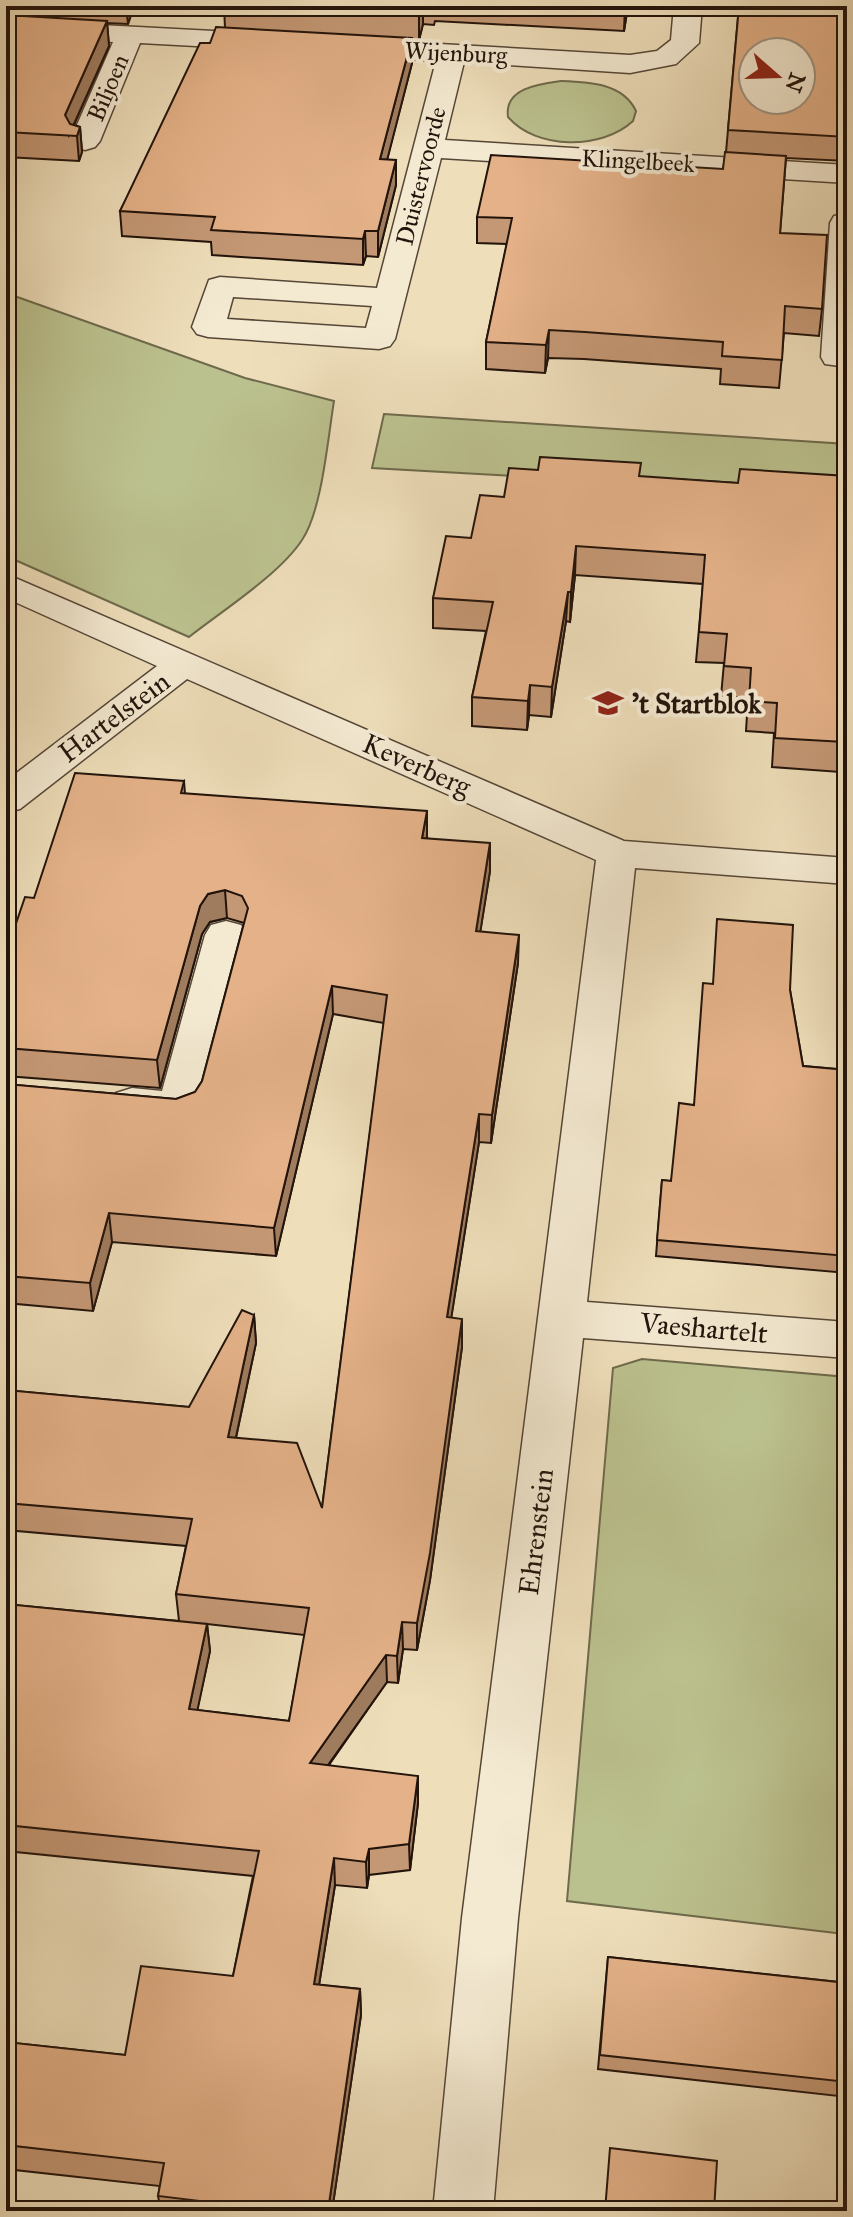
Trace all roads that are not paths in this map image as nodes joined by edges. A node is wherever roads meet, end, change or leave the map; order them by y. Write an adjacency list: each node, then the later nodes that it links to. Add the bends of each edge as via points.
1 (172, 6): 4 (street, Biljoen)
2 (688, 6): 5 (street, Wijenburg, via 685,43 666,58 630,64)
3 (6, 28): 4 (street, Wijenburg)
4 (145, 35): 5 (street, Wijenburg); 6 (street, Biljoen)
5 (452, 53): 7 (street, Duistervoorde)
6 (85, 141)
7 (429, 148): 8 (street, Klingelbeek); 11 (street, Duistervoorde)
8 (847, 174)
9 (847, 181): 10 (street)
10 (846, 223): 12 (street, via 837,357)
11 (390, 298): 11 (street, Duistervoorde, via 379,339 208,327 220,287)
12 (847, 357)
13 (6, 585): 14 (street, Keverberg)
14 (183, 664): 15 (street, Hartelstein); 16 (street, Keverberg)
15 (6, 800)
16 (617, 854): 17 (street, Keverberg); 20 (street, Ehrenstein)
17 (847, 871)
18 (226, 935): 19 (street, via 179,1108)
19 (100, 1102)
20 (561, 1318): 21 (street, Vaeshartelt); 22 (street, Ehrenstein, via 486,1958)
21 (847, 1340)
22 (463, 2211)

